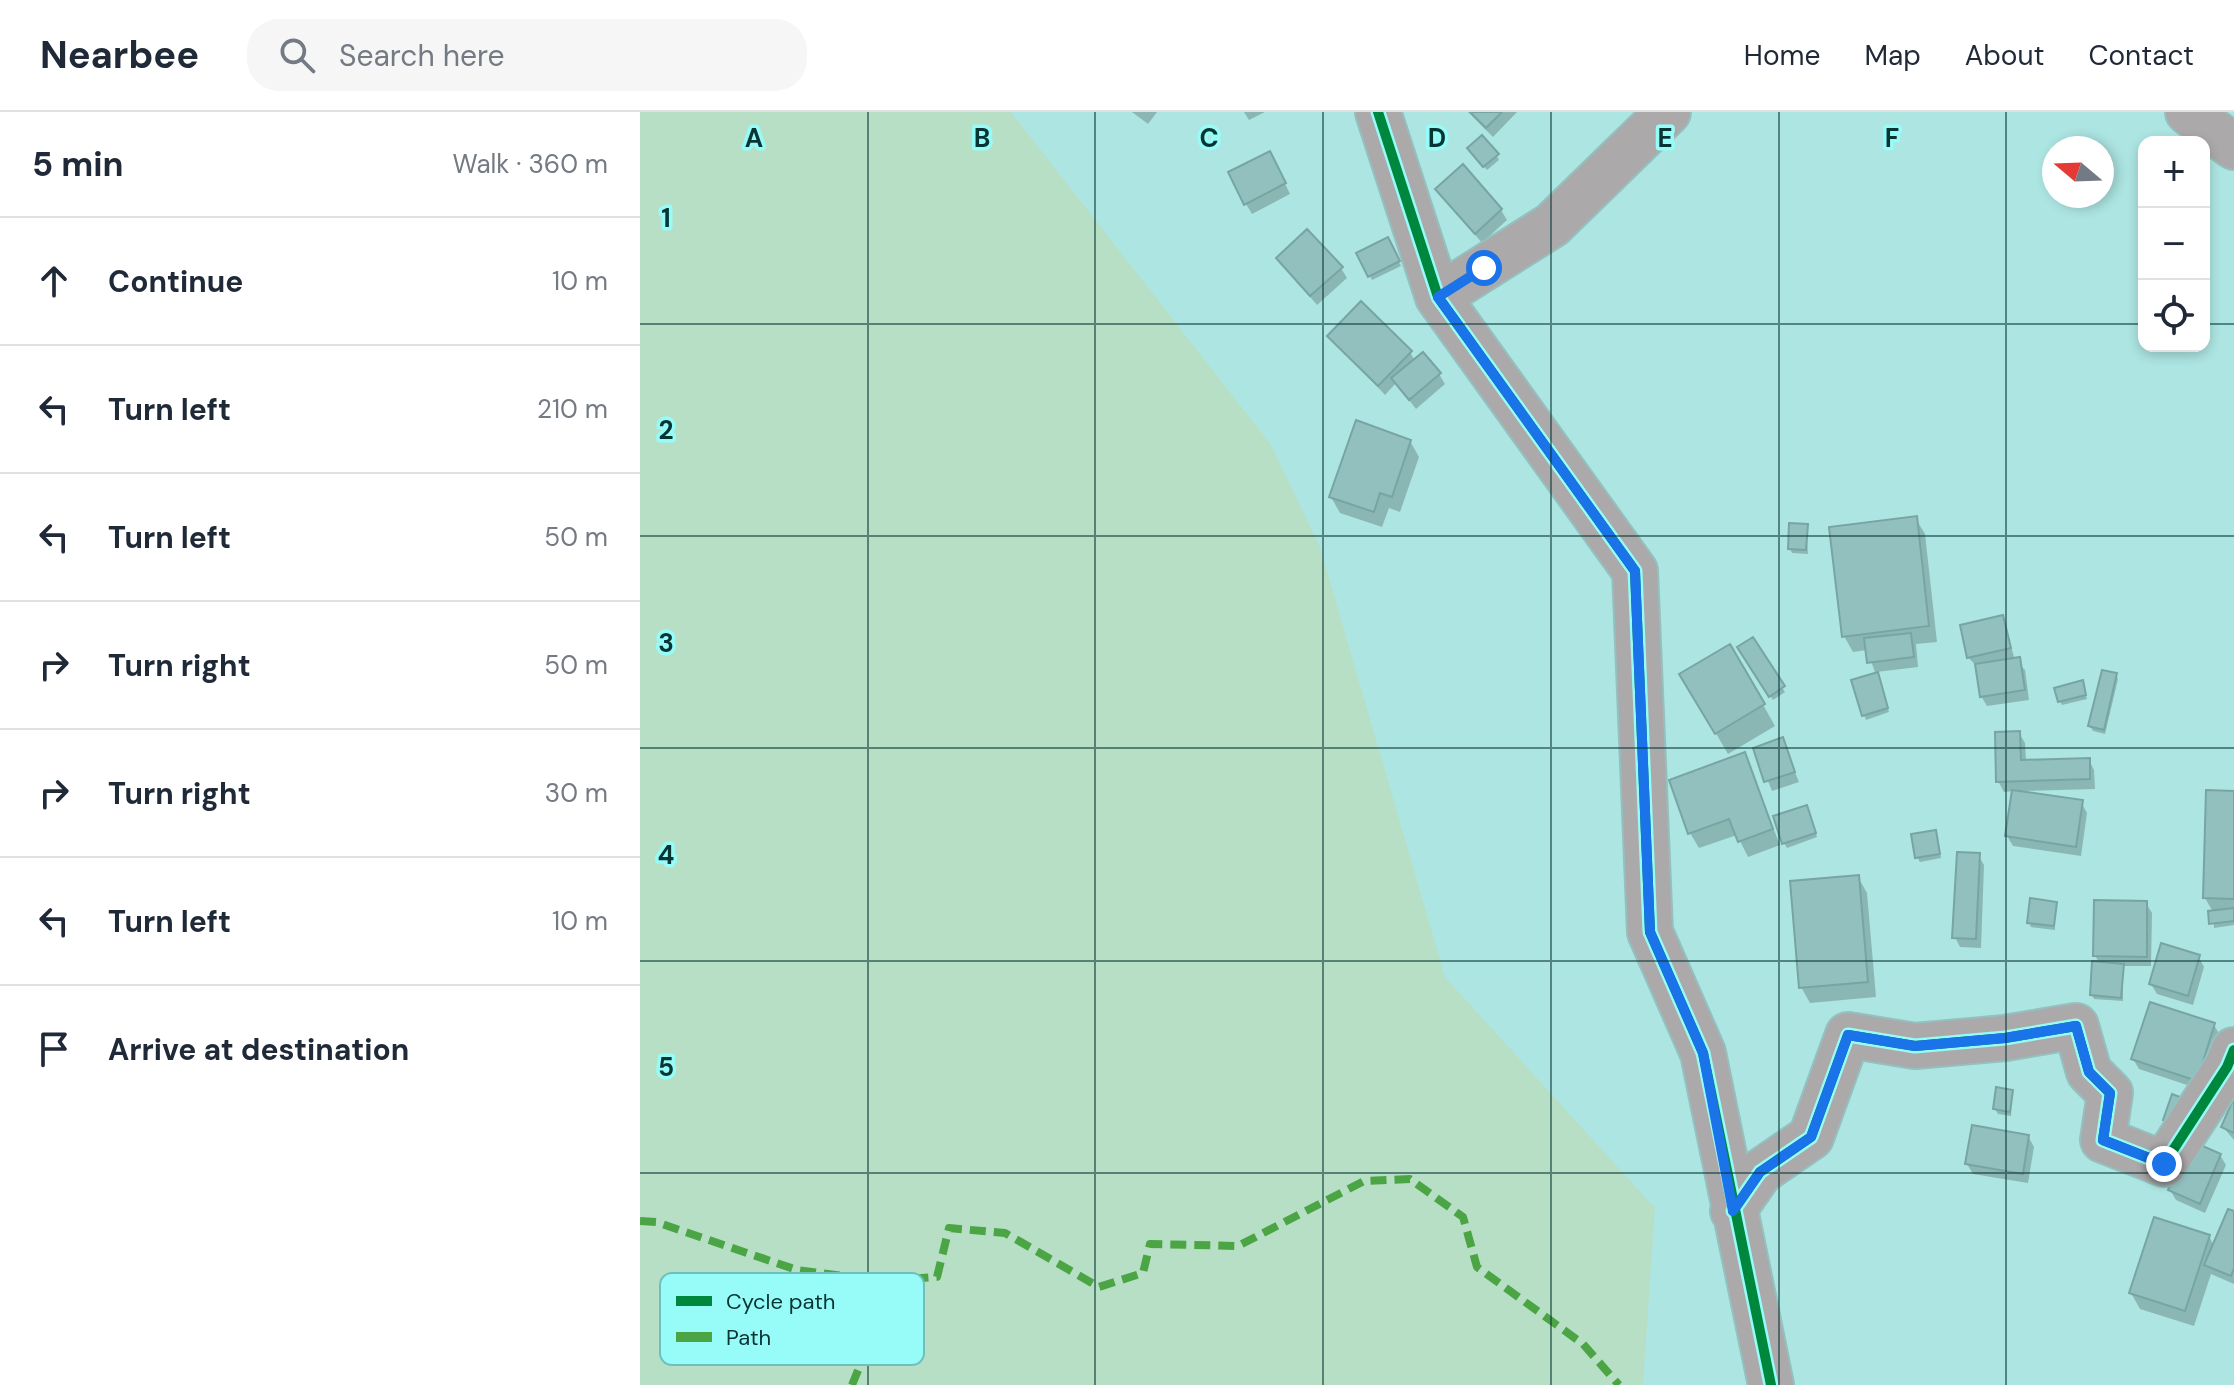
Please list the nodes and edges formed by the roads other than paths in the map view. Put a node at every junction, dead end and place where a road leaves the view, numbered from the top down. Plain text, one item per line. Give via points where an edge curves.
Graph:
1 (1378, 112) edge
2 (1668, 112) edge
3 (2188, 112) edge
4 (2234, 147) edge
5 (1438, 297) junction
6 (2234, 1050) edge
7 (1733, 1211) junction
8 (1771, 1385) edge

1 - 5 street
2 - 5 street via 1552,225
3 - 4 street
5 - 7 street via 1635,571 1650,932 1703,1053
6 - 7 street via 2164,1164 2103,1140 2110,1093 2089,1072 2076,1026 1915,1046 1848,1035 1811,1137 1760,1172
7 - 8 street

